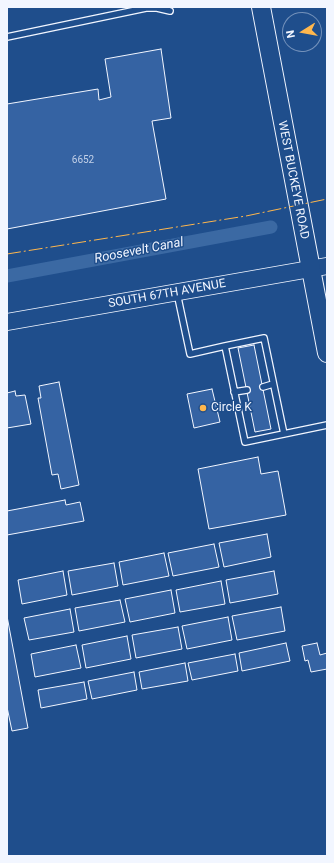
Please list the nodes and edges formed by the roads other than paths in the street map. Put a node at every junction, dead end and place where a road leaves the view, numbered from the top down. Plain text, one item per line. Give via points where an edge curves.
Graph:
1 (261, 7) edge
2 (170, 11) dead end
3 (7, 37) edge
4 (318, 267) edge
5 (176, 292) junction
6 (7, 322) edge
7 (225, 346) junction
8 (327, 353) edge
9 (273, 384) junction
10 (263, 387) dead end
11 (247, 390) dead end
12 (234, 392) junction
13 (327, 425) edge
14 (284, 434) junction

1 - 4 main road, WEST BUCKEYE ROAD
2 - 3 lane via 146,8
4 - 5 main road, SOUTH 67TH AVENUE
4 - 8 main road, WEST BUCKEYE ROAD
5 - 6 main road, SOUTH 67TH AVENUE
5 - 7 lane via 190,354
7 - 9 lane via 264,338
7 - 12 lane
9 - 10 lane
9 - 14 lane
11 - 12 lane
12 - 14 lane via 245,442
13 - 14 lane

